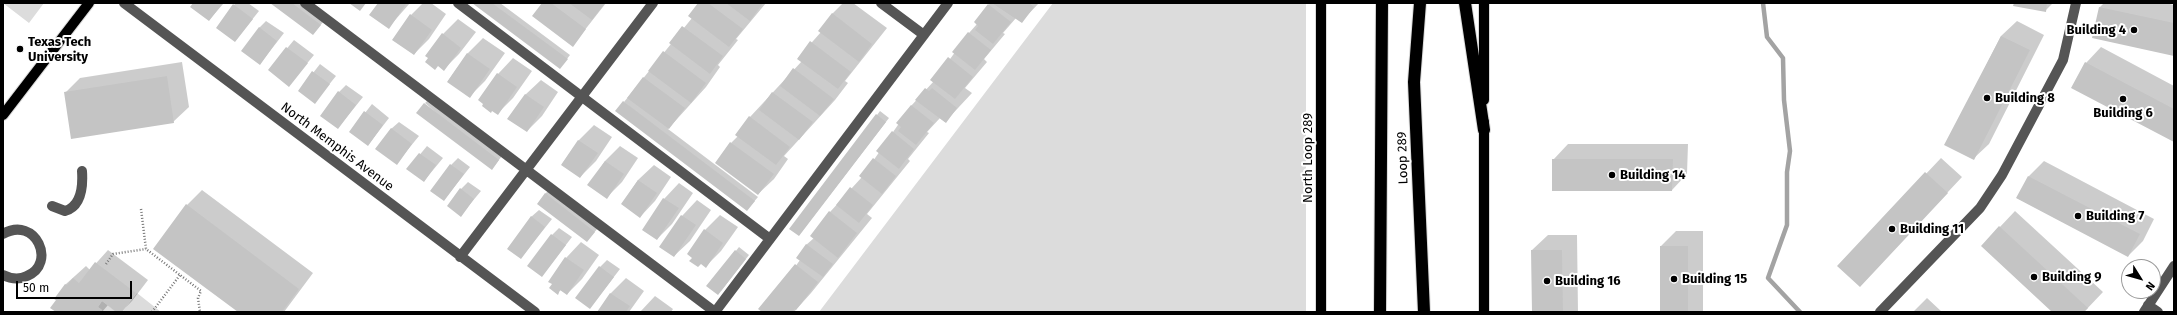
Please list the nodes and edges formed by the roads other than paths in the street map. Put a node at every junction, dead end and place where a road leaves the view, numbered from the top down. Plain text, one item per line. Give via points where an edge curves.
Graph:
1 (89, 3) edge
2 (124, 3) edge
3 (305, 3) edge
4 (458, 3) edge
5 (653, 3) edge
6 (881, 3) edge
7 (948, 3) edge
8 (1321, 3) edge
9 (1382, 3) edge
10 (1420, 3) edge
11 (1465, 3) edge
12 (1484, 3) edge
13 (2076, 3) edge
14 (924, 35) junction
15 (582, 97) junction
16 (3, 115) edge
17 (1484, 130) junction
18 (527, 170) junction
19 (82, 171) dead end
20 (52, 206) dead end
21 (3, 233) edge
22 (770, 239) junction
23 (460, 257) junction
24 (2174, 266) edge
25 (3, 275) edge
26 (2146, 308) edge
27 (535, 312) edge
28 (715, 312) edge
29 (1321, 312) edge
30 (1380, 312) edge
31 (1424, 312) edge
32 (1484, 312) edge
33 (1880, 312) edge
34 (2158, 312) edge

1 - 16 main road
2 - 23 street, North Memphis Avenue
3 - 18 street
4 - 15 street
5 - 15 street
6 - 14 street
7 - 14 street
8 - 29 main road, North Loop 289
9 - 30 highway, Loop 289
10 - 31 highway, Loop 289 via 1414,82
11 - 17 highway
12 - 17 main road
13 - 33 street via 2063,60 2002,175 1980,208
14 - 22 street
15 - 18 street
15 - 22 street
17 - 32 main road
18 - 23 street
18 - 28 street
19 - 20 street via 83,190 70,209 65,211
21 - 25 street via 17,229 31,234 37,240 42,255 36,270 30,275 14,279
22 - 28 street
23 - 27 street, North Memphis Avenue
24 - 26 street
26 - 34 street

